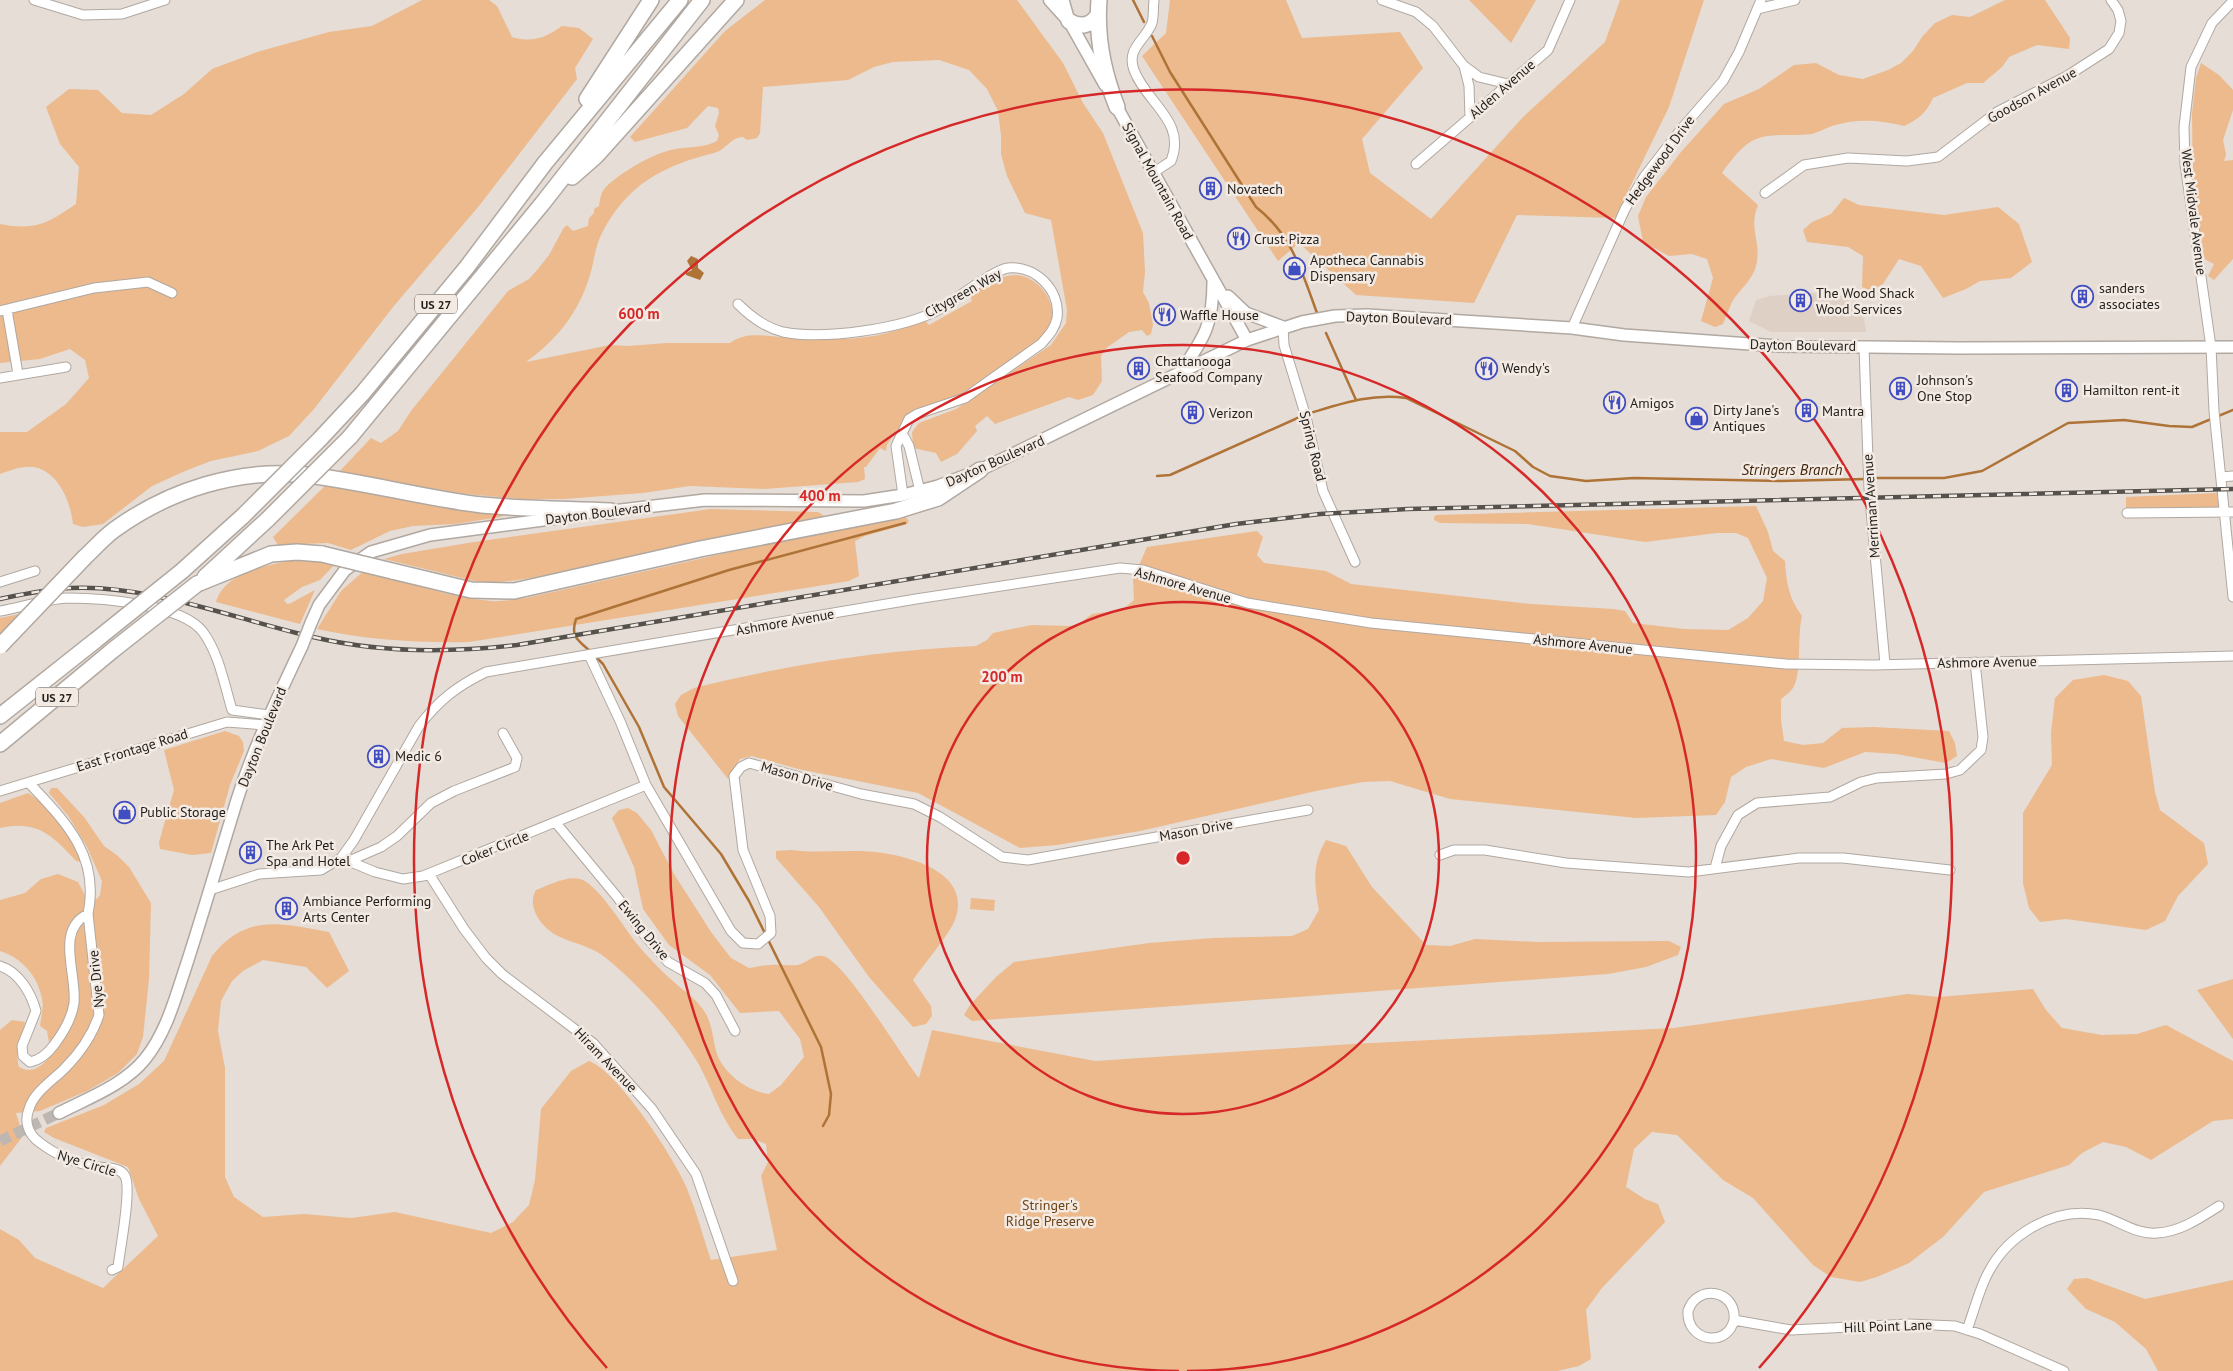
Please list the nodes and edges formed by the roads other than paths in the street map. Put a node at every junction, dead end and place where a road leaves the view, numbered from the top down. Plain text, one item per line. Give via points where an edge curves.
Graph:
1 (34, 0) edge
2 (165, 0) edge
3 (651, 0) edge
4 (680, 0) edge
5 (702, 0) edge
6 (736, 0) edge
7 (1050, 0) edge
8 (1063, 0) edge
9 (1154, 0) edge
10 (1382, 0) edge
11 (1570, 0) edge
12 (1761, 0) edge
13 (1794, 0) edge
14 (2111, 0) edge
15 (2233, 1) edge
16 (1099, 8) edge
17 (1757, 9) junction
18 (1069, 21) junction
19 (1464, 66) junction
20 (1508, 84) junction
21 (1117, 107) junction
22 (1470, 117) junction
23 (545, 163) junction
24 (1416, 164) dead end
25 (1153, 173) junction
26 (1766, 193) dead end
27 (542, 204) junction
28 (1213, 280) junction
29 (172, 293) dead end
30 (738, 304) dead end
31 (4, 310) edge
32 (1284, 327) junction
33 (1572, 328) junction
34 (1247, 340) junction
35 (1864, 347) junction
36 (2210, 347) junction
37 (2233, 347) edge
38 (66, 367) dead end
39 (1182, 371) junction
40 (18, 374) junction
41 (0, 378) edge
42 (902, 433) junction
43 (980, 470) junction
44 (2233, 476) edge
45 (2220, 477) junction
46 (920, 491) junction
47 (904, 495) junction
48 (611, 511) junction
49 (2229, 512) edge
50 (2127, 513) dead end
51 (1355, 562) dead end
52 (34, 572) dead end
53 (0, 582) edge
54 (197, 584) junction
55 (2233, 597) edge
56 (0, 611) edge
57 (0, 646) edge
58 (589, 655) junction
59 (2233, 656) edge
60 (1975, 662) junction
61 (1885, 664) junction
62 (0, 716) edge
63 (267, 720) junction
64 (503, 733) dead end
65 (0, 744) edge
66 (29, 782) junction
67 (646, 785) junction
68 (0, 791) edge
69 (1308, 810) dead end
70 (556, 823) junction
71 (1440, 855) dead end
72 (345, 859) junction
73 (1715, 868) junction
74 (1950, 870) dead end
75 (429, 874) junction
76 (210, 890) junction
77 (88, 914) junction
78 (0, 966) edge
79 (735, 1031) dead end
80 (59, 1113) tunnel mouth
81 (26, 1121) joint
82 (2218, 1206) dead end
83 (112, 1270) dead end
84 (733, 1281) dead end
85 (1734, 1320) junction
86 (1967, 1330) junction
87 (2064, 1371) edge

1 - 2 street via 83,15 122,14
3 - 23 highway
4 - 23 highway, US 27
5 - 27 highway, US 27
6 - 27 highway via 596,156
7 - 18 main road, Signal Mountain Road
8 - 18 main road, Signal Mountain Road
9 - 25 street via 1152,22 1134,48 1134,71 1173,130 1176,143 1170,161
10 - 19 street via 1416,12 1433,26
11 - 20 street, Alden Avenue via 1548,50
12 - 17 street, Hedgewood Drive
13 - 17 street
14 - 26 street, Goodson Avenue via 2121,21 2119,33 2109,49 2067,76 1997,112 1938,157 1907,161 1848,158 1804,165
15 - 36 street, West Midvale Avenue via 2212,23 2191,68 2184,127
16 - 18 highway via 1092,22 1084,25
16 - 21 highway via 1104,68
17 - 33 street, Hedgewood Drive via 1723,81 1644,177 1625,209
18 - 21 main road, Signal Mountain Road
19 - 20 street via 1479,77
19 - 22 street via 1469,86
20 - 22 street, Alden Avenue
21 - 25 main road, Signal Mountain Road
22 - 24 street, Alden Avenue
23 - 62 highway, US 27, bridge via 466,267 362,394 320,438 182,572
25 - 28 main road, Signal Mountain Road
27 - 54 highway, US 27, bridge via 350,437 268,520
28 - 32 main road via 1246,313
28 - 34 main road, Signal Mountain Road
28 - 39 main road via 1212,316 1207,331
29 - 31 street via 148,282 94,288
30 - 42 street, Citygreen Way via 759,321 782,332 859,331 893,327 938,310 1007,268 1026,270 1040,277 1056,301 1057,318 1042,344 965,398 911,417
31 - 40 street
32 - 33 main road, Dayton Boulevard via 1335,316 1367,315
32 - 34 main road, Dayton Boulevard
32 - 51 street, Spring Road via 1284,345 1306,417 1323,491
33 - 35 main road, Dayton Boulevard via 1738,344
34 - 39 main road, Dayton Boulevard
35 - 36 main road, Dayton Boulevard
35 - 61 street, Merriman Avenue via 1868,474
36 - 37 main road, Dayton Boulevard
36 - 45 street, West Midvale Avenue
38 - 40 street
39 - 43 main road, Dayton Boulevard
40 - 41 street
42 - 46 street via 909,446
42 - 47 street, Citygreen Way via 896,446
43 - 46 main road, Dayton Boulevard
43 - 54 highway, bridge via 938,498 896,511 700,549 514,591 472,590 322,554 297,552 270,554
44 - 45 street
45 - 49 street, West Midvale Avenue
46 - 47 main road, Dayton Boulevard
47 - 48 main road, Dayton Boulevard via 864,501 705,500
48 - 57 highway, bridge via 482,504 305,475 237,477 161,501 112,531
48 - 63 main road, Dayton Boulevard, bridge via 430,535 371,552 345,570 324,599
49 - 50 street
49 - 55 street, West Midvale Avenue
52 - 53 street
54 - 65 highway, US 27, bridge
56 - 63 street via 66,598 103,600 174,612 188,618 202,630 215,652 232,710
58 - 61 street, Ashmore Avenue via 1120,568 1143,570 1247,604 1371,623 1786,664
58 - 67 street, Mason Drive
58 - 72 street, Ashmore Avenue via 486,672 458,686 432,709 419,726
59 - 60 street, Ashmore Avenue
60 - 61 street, Ashmore Avenue
60 - 73 street via 1983,737 1981,750 1960,770 1946,774 1878,778 1861,782 1830,797 1757,803 1738,815 1721,846
63 - 66 street, East Frontage Road via 227,722
63 - 76 main road, Dayton Boulevard via 251,757
64 - 72 street via 517,758 515,767 430,803 382,847
66 - 68 street, East Frontage Road
66 - 77 street, Nye Drive via 63,819 79,845 90,872
67 - 69 street, Mason Drive via 731,931 743,943 758,944 771,933 770,916 743,850 734,776 749,763 861,794 914,804 1002,857 1028,860
67 - 70 street, Coker Circle
70 - 75 street, Coker Circle
70 - 79 street, Ewing Drive via 668,962 705,983 716,995
71 - 73 street via 1454,850 1485,850 1566,863 1689,872
72 - 75 street, Coker Circle via 375,872 403,879
72 - 76 street, Ashmore Avenue via 321,870 259,874
73 - 74 street via 1799,858 1843,858
75 - 84 street, Hiram Avenue via 486,958 502,974 594,1043 652,1109 696,1174
76 - 80 main road, Dayton Boulevard via 173,1006 160,1036 145,1059 103,1091
77 - 78 street via 71,927 69,944 74,1004 68,1023 48,1053 36,1061 30,1062 23,1056 22,1046 36,1011 31,995 19,979
77 - 81 street, Nye Drive via 99,1016 85,1044 37,1095 29,1107
81 - 83 street, Nye Circle via 32,1137 51,1151 70,1160 114,1168 124,1174 128,1185 121,1243 118,1266
82 - 86 street via 2183,1227 2157,1233 2144,1232 2093,1215 2066,1215 2040,1223 2019,1236 1998,1256 1987,1274
85 - 85 street via 1725,1334 1705,1338 1692,1328 1688,1311 1698,1296 1707,1292 1717,1293 1731,1304
85 - 86 street, Hill Point Lane via 1791,1330 1923,1324
86 - 87 street, Hill Point Lane

